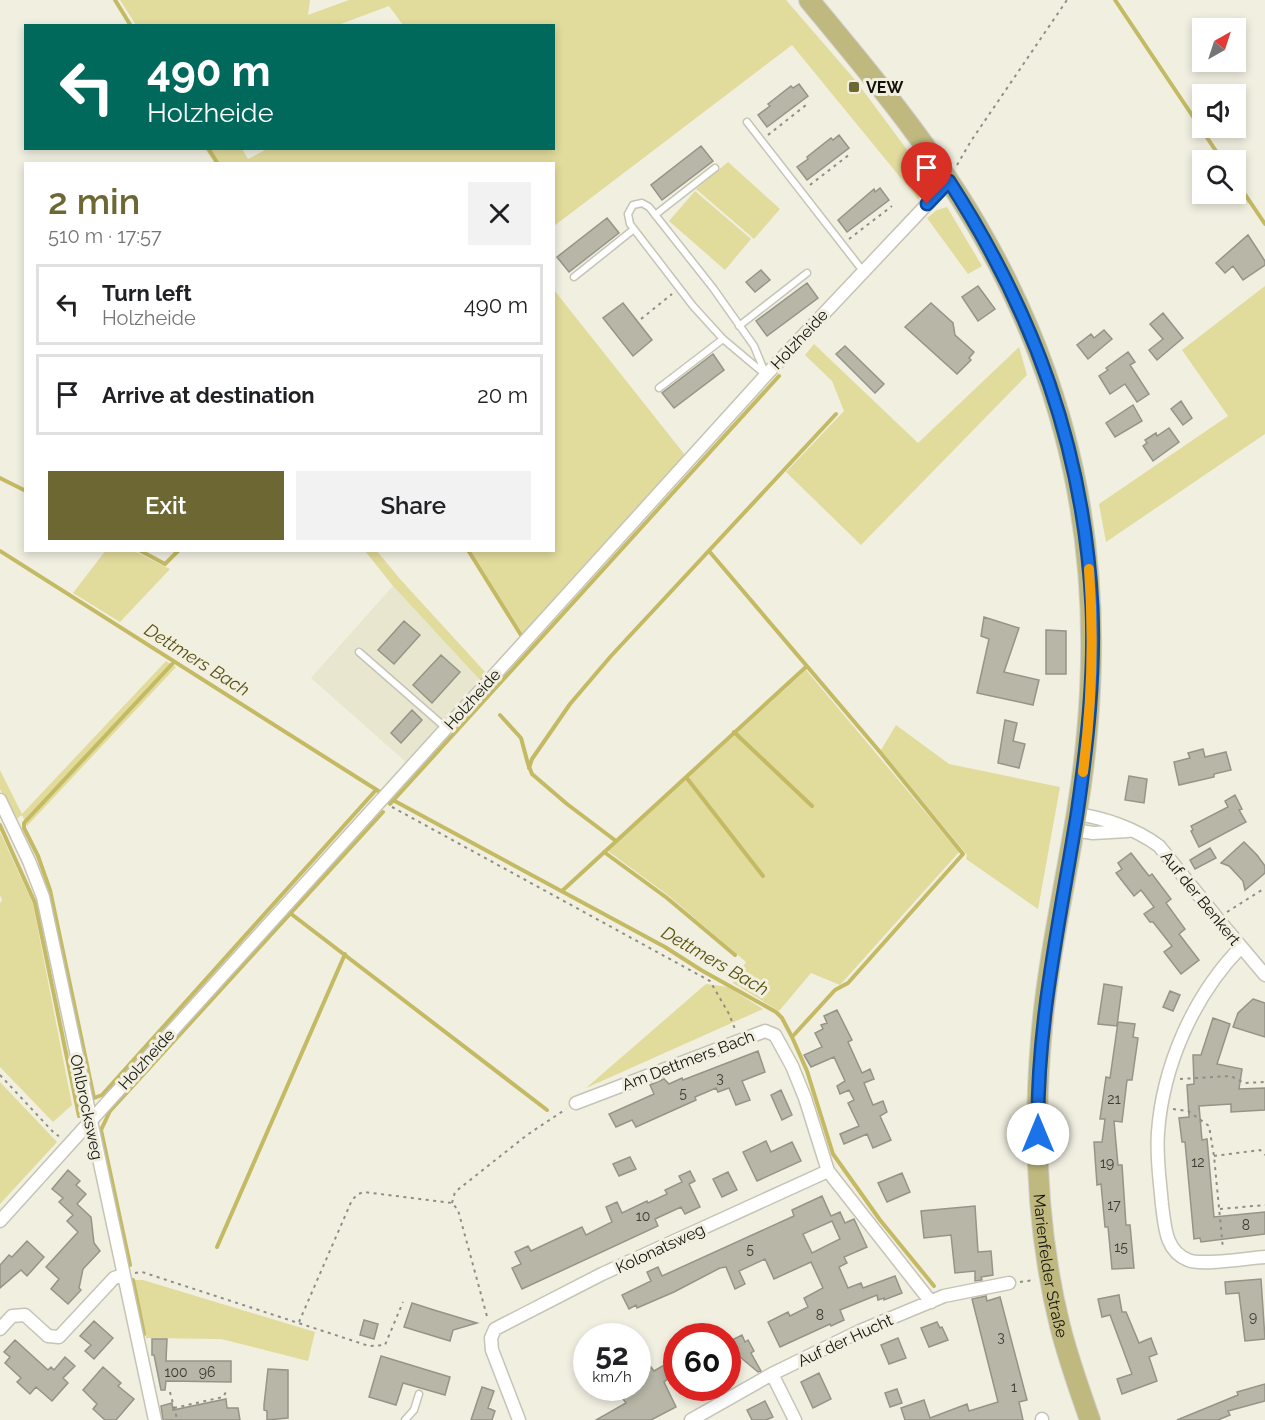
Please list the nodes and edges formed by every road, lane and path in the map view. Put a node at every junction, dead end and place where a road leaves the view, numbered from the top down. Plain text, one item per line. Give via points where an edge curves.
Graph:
1 (809, 0) edge
2 (1067, 0) edge
3 (806, 105) dead end
4 (747, 122) dead end
5 (761, 140) junction
6 (850, 154) dead end
7 (715, 168) dead end
8 (949, 181) junction
9 (801, 192) junction
10 (892, 206) dead end
11 (655, 214) junction
12 (634, 229) junction
13 (842, 244) junction
14 (863, 271) junction
15 (807, 273) dead end
16 (574, 277) dead end
17 (679, 288) junction
18 (641, 319) dead end
19 (739, 326) junction
20 (723, 339) junction
21 (766, 375) junction
22 (659, 388) dead end
23 (359, 652) dead end
24 (446, 728) junction
25 (0, 800) edge
26 (381, 801) junction
27 (1076, 822) junction
28 (1265, 888) edge
29 (1228, 911) dead end
30 (1241, 947) junction
31 (1265, 975) edge
32 (740, 1040) junction
33 (1168, 1075) junction
34 (0, 1076) edge
35 (1265, 1082) edge
36 (576, 1102) joint
37 (1161, 1107) junction
38 (90, 1121) junction
39 (73, 1141) junction
40 (1265, 1155) edge
41 (1214, 1156) junction
42 (828, 1171) junction
43 (452, 1203) junction
44 (1265, 1205) edge
45 (1220, 1209) junction
46 (0, 1221) edge
47 (1265, 1257) edge
48 (1224, 1260) junction
49 (123, 1275) junction
50 (1049, 1277) junction
51 (1009, 1283) joint
52 (403, 1302) dead end
53 (931, 1302) junction
54 (299, 1322) junction
55 (0, 1329) edge
56 (495, 1329) junction
57 (772, 1374) junction
58 (170, 1392) dead end
59 (226, 1392) dead end
60 (419, 1394) dead end
61 (174, 1408) junction
62 (177, 1419) edge
63 (155, 1420) edge
64 (405, 1420) edge
65 (519, 1420) edge
66 (691, 1420) edge
67 (795, 1420) edge
68 (1090, 1420) edge

1 - 8 main road, Marienfelder Straße via 894,104
2 - 8 path via 971,141
3 - 5 path
4 - 5 lane
5 - 9 lane
6 - 9 path
7 - 11 lane
8 - 14 street, Holzheide
8 - 27 main road, Marienfelder Straße via 997,262 1025,320 1050,386 1077,483 1092,609 1092,675
9 - 13 lane
10 - 13 path
11 - 12 lane via 642,203 633,205 628,214
11 - 19 lane
12 - 16 lane
12 - 17 lane
13 - 14 lane
14 - 21 street, Holzheide
15 - 19 lane
17 - 18 path
17 - 20 lane
19 - 21 lane via 754,346
20 - 21 lane
20 - 22 lane
21 - 24 street, Holzheide
23 - 24 lane
24 - 26 street, Holzheide
25 - 38 street, Ohlbrocksweg via 43,897
26 - 32 path via 710,981
26 - 38 street, Holzheide
27 - 30 street, Auf der Benkert via 1109,833 1130,831 1150,839 1167,854
27 - 50 main road, Marienfelder Straße via 1041,1049 1040,1199
28 - 29 path
30 - 31 street, Auf der Benkert
30 - 33 street via 1196,1009
32 - 36 street, Am Dettmers Bach
32 - 42 street, Am Dettmers Bach via 765,1031 775,1035 805,1098
33 - 35 path via 1176,1079 1231,1076 1244,1083
33 - 37 street
34 - 39 path via 55,1134
36 - 43 path via 455,1192
37 - 41 path via 1188,1111 1209,1126
37 - 48 street via 1158,1171 1165,1234 1173,1249 1186,1260
38 - 39 street, Holzheide
38 - 49 street, Ohlbrocksweg
39 - 46 street, Holzheide
40 - 41 path via 1260,1150
41 - 45 path
42 - 53 street, Am Dettmers Bach
42 - 56 street, Kolonatsweg via 602,1274
43 - 54 path via 358,1194
43 - 56 path via 458,1210 490,1325
44 - 45 path
45 - 48 path
47 - 48 street
49 - 54 path via 142,1272
49 - 55 street via 114,1278 59,1336 48,1336 25,1316 12,1316
49 - 63 street, Ohlbrocksweg
50 - 51 path
50 - 68 main road, Marienfelder Straße
51 - 53 street, Auf der Hucht
52 - 54 path via 385,1345 369,1346
53 - 57 street, Auf der Hucht
56 - 65 street via 492,1350
57 - 66 street, Auf der Hucht
57 - 67 street
58 - 61 path
59 - 61 path via 224,1397
60 - 64 lane via 414,1410
61 - 62 path

